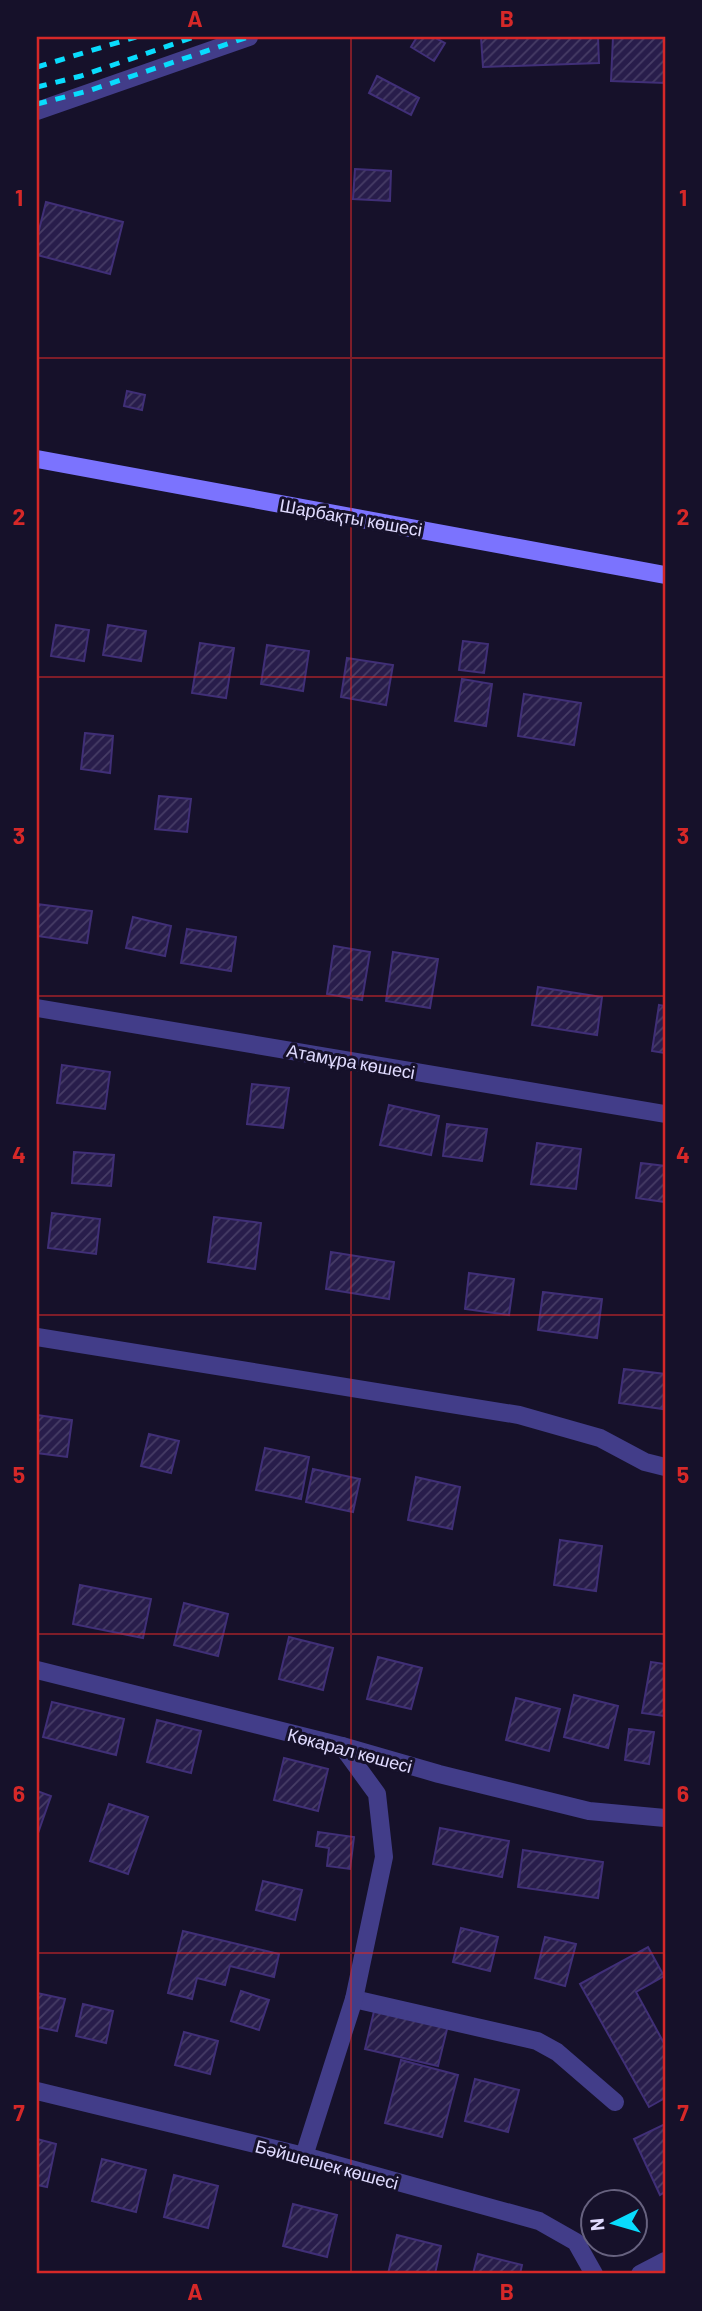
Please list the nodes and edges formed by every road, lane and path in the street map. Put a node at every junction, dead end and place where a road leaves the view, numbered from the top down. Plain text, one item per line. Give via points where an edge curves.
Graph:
1 (249, 37) edge
2 (37, 111) edge
3 (37, 459) edge
4 (665, 575) edge
5 (37, 1008) edge
6 (665, 1114) edge
7 (37, 1337) edge
8 (665, 1467) edge
9 (37, 1670) edge
10 (342, 1746) junction
11 (665, 1818) edge
12 (354, 1999) junction
13 (37, 2091) edge
14 (615, 2102) dead end
15 (303, 2156) junction
16 (665, 2261) edge
17 (594, 2274) edge
18 (640, 2274) edge

1 - 2 street
3 - 4 street, Шарбақты көшесі
5 - 6 street, Атамұра көшесі
7 - 8 street via 519,1415 600,1438 645,1462
9 - 10 street, Көкарал көшесі
10 - 11 street, Көкарал көшесі via 589,1811
10 - 12 street via 377,1794 384,1857
12 - 14 street via 537,2041 557,2052
12 - 15 street
13 - 15 street, Бәйшешек көшесі
15 - 17 street, Бәйшешек көшесі via 539,2221 576,2242
16 - 18 street

